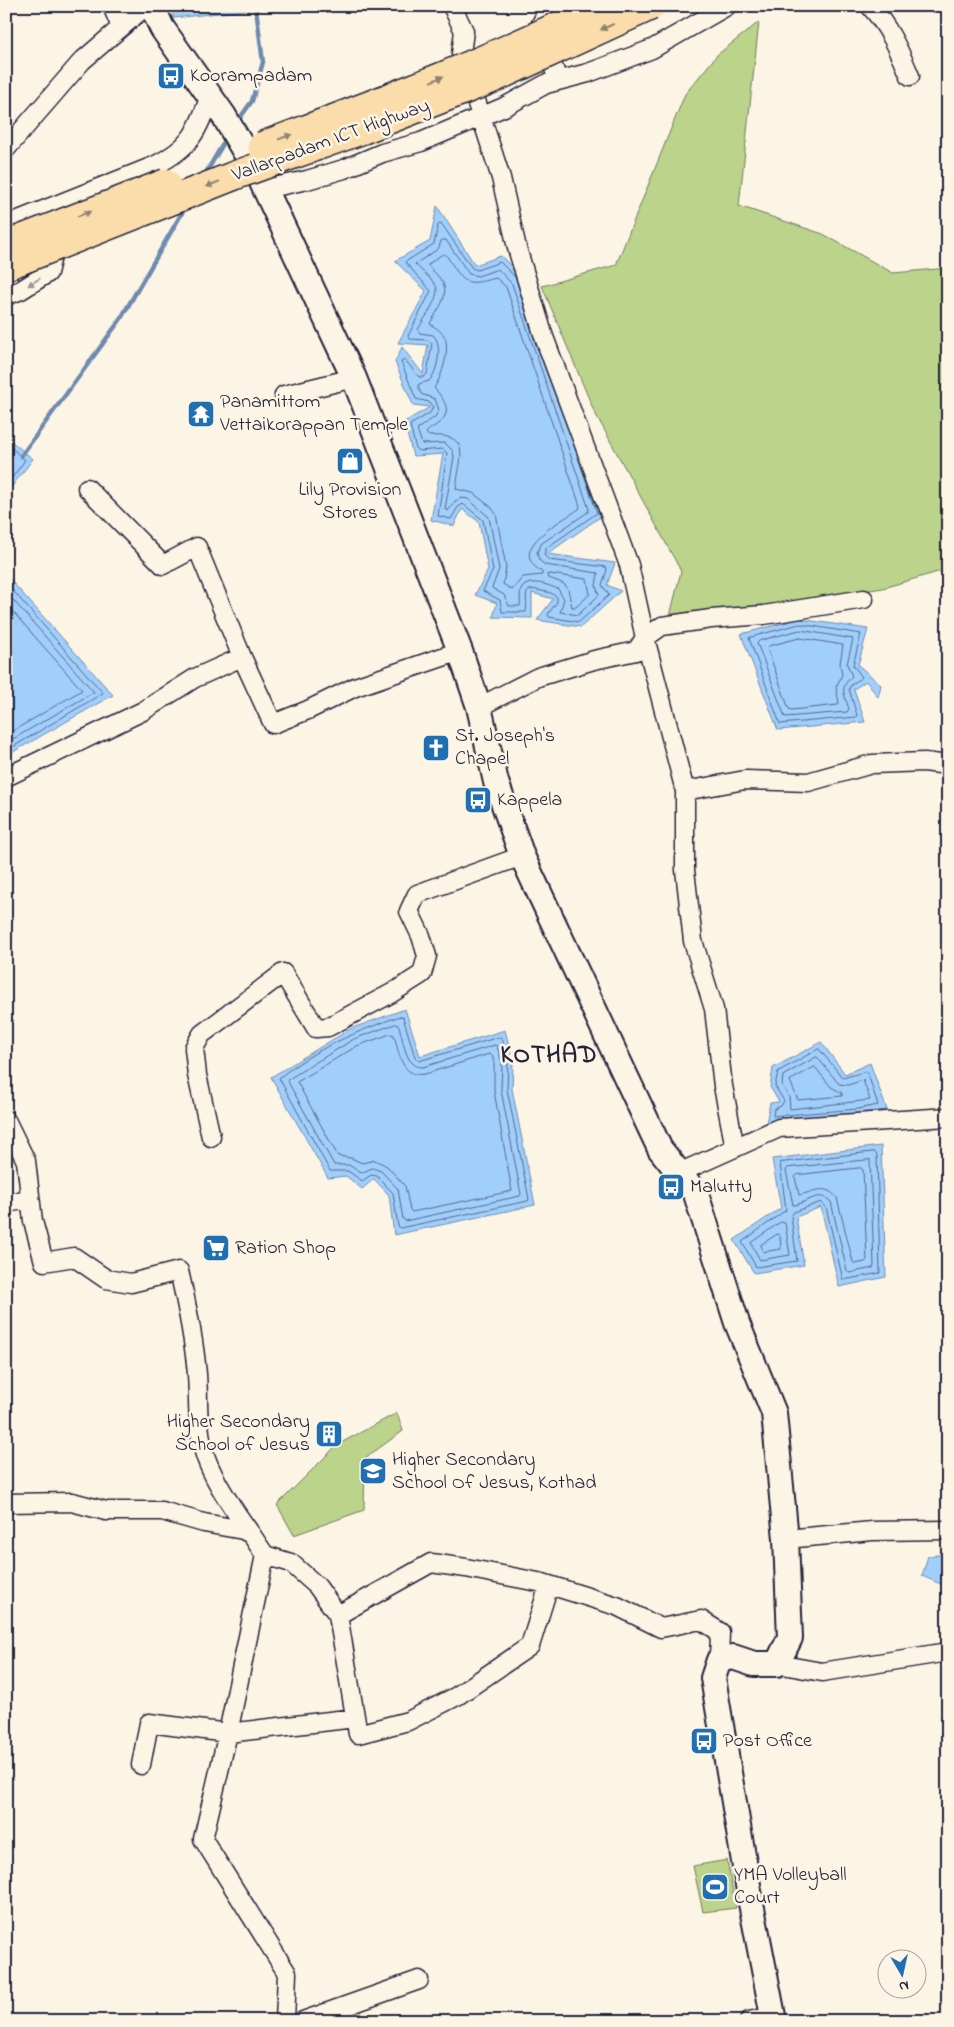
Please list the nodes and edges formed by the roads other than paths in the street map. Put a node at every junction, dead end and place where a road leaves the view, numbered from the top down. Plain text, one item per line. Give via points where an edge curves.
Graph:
1 (112, 6) edge
2 (146, 6) edge
3 (152, 6) edge
4 (452, 6) edge
5 (550, 6) edge
6 (599, 6) edge
7 (651, 6) edge
8 (727, 6) edge
9 (870, 6) edge
10 (122, 27) junction
11 (910, 76) dead end
12 (558, 81) junction
13 (210, 96) junction
14 (482, 117) junction
15 (6, 149) edge
16 (262, 182) junction
17 (50, 207) junction
18 (6, 225) edge
19 (6, 245) edge
20 (6, 266) edge
21 (6, 296) edge
22 (354, 378) junction
23 (284, 396) dead end
24 (86, 488) dead end
25 (864, 599) dead end
26 (645, 638) junction
27 (460, 651) junction
28 (242, 657) junction
29 (479, 707) junction
30 (948, 765) edge
31 (6, 776) edge
32 (685, 791) junction
33 (522, 856) junction
34 (948, 1117) edge
35 (6, 1120) edge
36 (210, 1137) dead end
37 (735, 1148) junction
38 (681, 1172) junction
39 (30, 1199) junction
40 (6, 1203) edge
41 (6, 1503) edge
42 (948, 1530) edge
43 (251, 1534) junction
44 (786, 1539) junction
45 (265, 1555) junction
46 (549, 1585) junction
47 (338, 1616) junction
48 (948, 1652) edge
49 (719, 1660) junction
50 (777, 1664) junction
51 (355, 1718) junction
52 (228, 1733) junction
53 (141, 1765) dead end
54 (419, 1980) dead end
55 (773, 2018) edge
56 (285, 2021) edge
57 (303, 2021) edge
58 (749, 2021) edge

1 - 10 street
2 - 10 street
3 - 13 main road via 162,28
4 - 14 street via 464,31 461,54
5 - 12 street via 540,26
19 -> 6 highway, Vallarpadam ICT Highway, bridge via 426,84
7 -> 20 highway, Vallarpadam ICT Highway, bridge via 492,79
8 - 12 street via 652,48
9 - 11 street via 895,40
10 - 15 street via 82,61
12 - 14 street
13 - 16 main road
13 - 17 street via 199,128 176,155
14 - 16 street via 421,142 307,180
14 - 26 street via 502,178 517,248 544,337 629,565
16 - 22 main road
17 - 18 street
17 -> 21 street via 56,240 48,273
22 - 23 street
22 - 27 main road
24 - 28 street via 163,565 197,547
25 - 26 street via 764,615 662,626
26 - 29 street via 636,651 538,677
26 - 32 street
27 - 28 street via 354,687 273,724
27 - 29 main road
28 - 31 street via 195,678 143,711
29 - 33 main road via 496,782
30 - 32 street via 924,762 872,764 808,782 744,780
32 - 37 street via 685,870 693,941 714,1009
33 - 36 street via 417,894 410,911 427,956 422,974 392,993 328,1027 316,1028 283,973 202,1034 194,1048
33 - 38 main road via 660,1149
34 - 37 street via 779,1128
35 - 39 street via 26,1161
37 - 38 street
38 - 44 main road via 696,1194 737,1323 774,1413
39 - 40 street
39 - 43 street via 44,1262 74,1257 106,1279 131,1283 179,1271 190,1322 197,1374 199,1432 206,1458 233,1510
41 - 43 street via 72,1502 106,1511 162,1511
42 - 44 street via 872,1531
43 - 45 street
44 - 50 main road via 790,1638
45 - 47 street via 291,1563 317,1586
45 - 52 street
46 - 47 street via 431,1563
46 - 49 street via 617,1606 661,1628 700,1620 720,1632
46 - 51 street via 530,1646 457,1696 408,1721 358,1734
47 - 51 street
48 - 50 street via 822,1672
49 - 50 main road via 733,1657 754,1664
49 - 55 main road via 713,1678
51 - 52 street
52 - 53 street via 149,1723
52 - 56 street via 203,1839 287,1973
54 - 57 street
55 - 58 street

